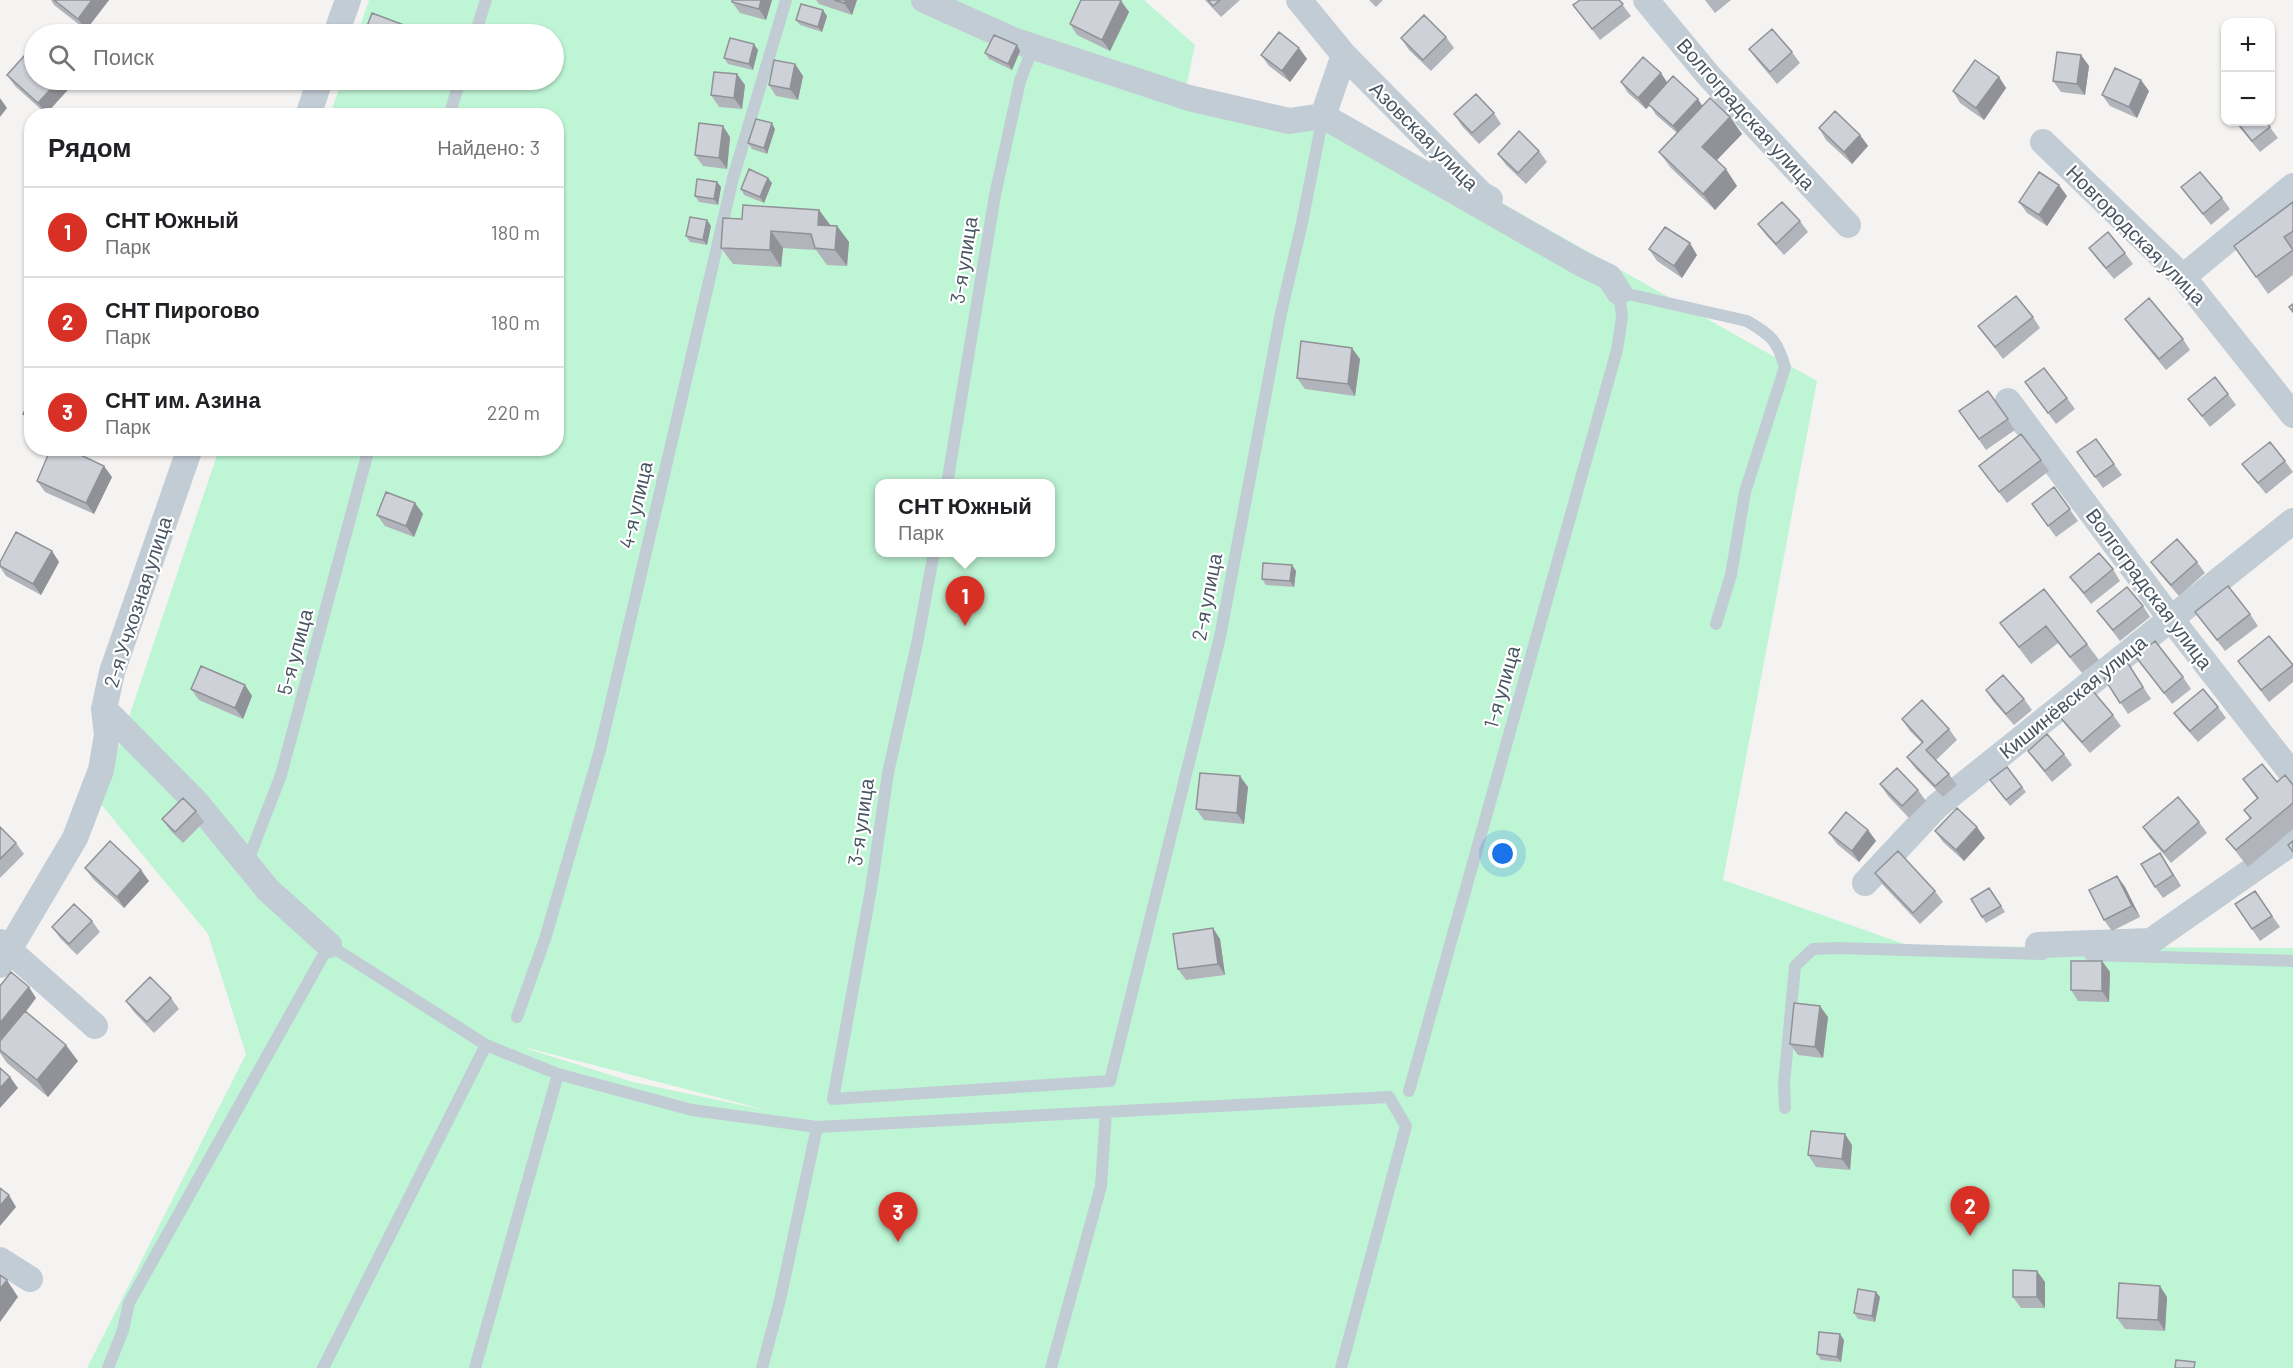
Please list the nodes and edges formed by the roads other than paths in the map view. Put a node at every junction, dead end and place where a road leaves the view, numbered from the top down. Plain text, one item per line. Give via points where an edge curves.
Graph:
1 (348, 0) edge
2 (486, 0) edge
3 (786, 0) edge
4 (924, 0) edge
5 (1299, 0) edge
6 (1646, 0) edge
7 (340, 24) edge
8 (478, 24) edge
9 (1034, 47) junction
10 (1344, 55) junction
11 (317, 90) edge
12 (457, 90) edge
13 (311, 108) edge
14 (451, 108) edge
15 (1323, 116) junction
16 (2043, 142) dead end
17 (2293, 186) edge
18 (1848, 225) dead end
19 (1602, 262) dead end
20 (2182, 277) junction
21 (1619, 292) junction
22 (2008, 401) dead end
23 (2293, 415) edge
24 (187, 456) edge
25 (367, 456) edge
26 (947, 479) edge
27 (2293, 522) edge
28 (933, 557) edge
29 (2171, 619) junction
30 (1716, 624) dead end
31 (104, 709) junction
32 (2293, 775) edge
33 (2293, 842) edge
34 (247, 863) junction
35 (1865, 884) dead end
36 (329, 945) junction
37 (2037, 945) dead end
38 (3, 953) edge
39 (2293, 961) edge
40 (518, 1017) dead end
41 (95, 1026) dead end
42 (486, 1045) junction
43 (558, 1074) junction
44 (1409, 1091) dead end
45 (833, 1099) joint
46 (1785, 1108) dead end
47 (1107, 1112) junction
48 (817, 1127) junction
49 (0, 1260) edge
50 (30, 1279) dead end
51 (108, 1368) edge
52 (323, 1368) edge
53 (476, 1368) edge
54 (762, 1368) edge
55 (1051, 1368) edge
56 (1341, 1368) edge

1 - 7 street
2 - 8 lane
3 - 40 lane, 4-я улица via 733,178 600,750
4 - 9 street
5 - 10 street, Азовская улица
6 - 18 street, Волгоградская улица via 1709,76
9 - 15 street via 1189,98 1289,121
9 - 26 lane, 3-я улица via 1020,81 995,195
10 - 15 street
10 - 19 street, Азовская улица via 1481,194
11 - 13 street
12 - 14 lane
15 - 21 street via 1610,277
15 - 45 lane, 2-я улица via 1220,637 1110,1081
16 - 20 street, Новгородская улица
17 - 20 street
20 - 23 street, Новгородская улица
21 - 30 lane via 1747,321 1779,346 1785,367 1745,492 1731,575
21 - 44 lane, 1-я улица via 1622,317 1617,350
22 - 29 street, Волгоградская улица
24 - 31 street, 2-я Учхозная улица via 112,672
25 - 34 lane, 5-я улица via 281,776
27 - 29 street, Кишинёвская улица
28 - 45 lane, 3-я улица via 888,773
29 - 32 street, Волгоградская улица
29 - 35 street, Кишинёвская улица via 1937,806
31 - 34 street via 196,802
31 - 38 street, 2-я Учхозная улица via 107,735 101,770 75,838
33 - 37 street via 2151,941
34 - 36 street via 268,890
36 - 42 lane
36 - 51 lane via 129,1303
38 - 41 street, 2-я Учхозная улица
39 - 46 lane via 1813,949 1795,966
42 - 43 lane
42 - 52 lane
43 - 48 lane via 692,1110
43 - 53 lane
47 - 48 lane
47 - 55 lane via 1101,1186
47 - 56 lane via 1389,1097 1406,1126
48 - 54 lane
49 - 50 street

